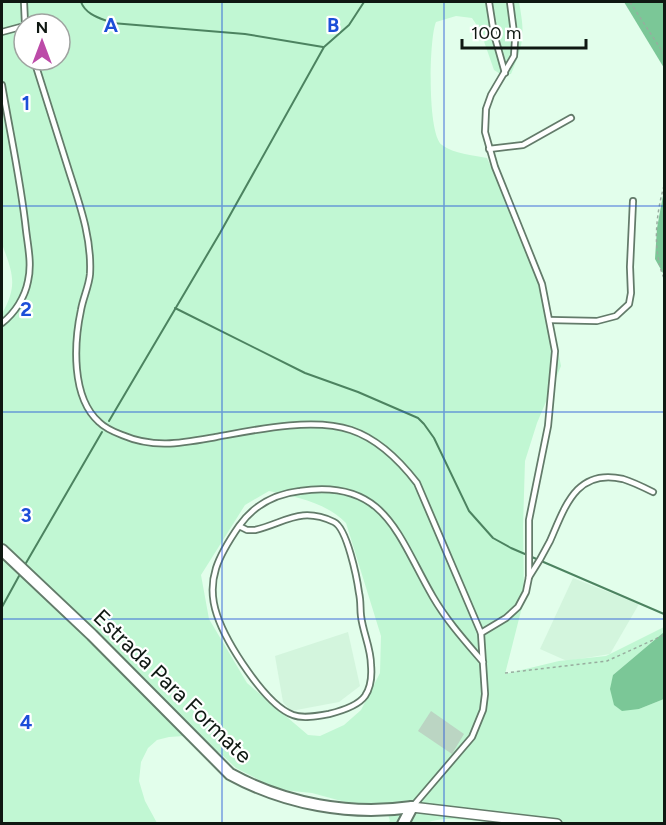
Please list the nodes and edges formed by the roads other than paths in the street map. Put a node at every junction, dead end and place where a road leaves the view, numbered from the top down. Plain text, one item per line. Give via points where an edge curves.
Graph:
1 (489, 2) edge
2 (510, 2) edge
3 (38, 72) edge
4 (505, 73) junction
5 (2, 85) edge
6 (571, 118) dead end
7 (489, 149) junction
8 (633, 201) dead end
9 (550, 320) junction
10 (2, 322) edge
11 (653, 492) dead end
12 (239, 526) junction
13 (2, 550) edge
14 (530, 578) junction
15 (481, 633) junction
16 (484, 663) junction
17 (412, 807) junction
18 (403, 824) edge
19 (557, 824) edge

1 - 4 lane
2 - 4 lane via 514,56
3 - 15 lane via 90,244 90,277 81,311 75,366 90,412 113,431 154,445 264,428 322,425 351,430 375,442 402,464 417,483
4 - 7 lane via 486,110
5 - 10 lane via 30,260 24,295
6 - 7 lane via 523,145
7 - 9 lane via 542,284
8 - 9 lane via 629,304 616,316 597,321
9 - 14 lane via 555,351 548,426 529,520
11 - 14 lane via 624,479 608,477 578,488
12 - 12 lane via 217,565 211,587 217,616 232,646 272,701 295,716 320,715 358,703 371,682 371,662 355,571 342,530 334,522 304,515 255,530
12 - 16 lane via 253,509 279,494 309,489 358,496 387,516 452,626
13 - 17 street, Estrada Para Formate via 230,774 256,788 336,809
14 - 15 lane via 518,607
15 - 16 lane
16 - 17 lane via 485,694 478,727
17 - 18 street
17 - 19 street

